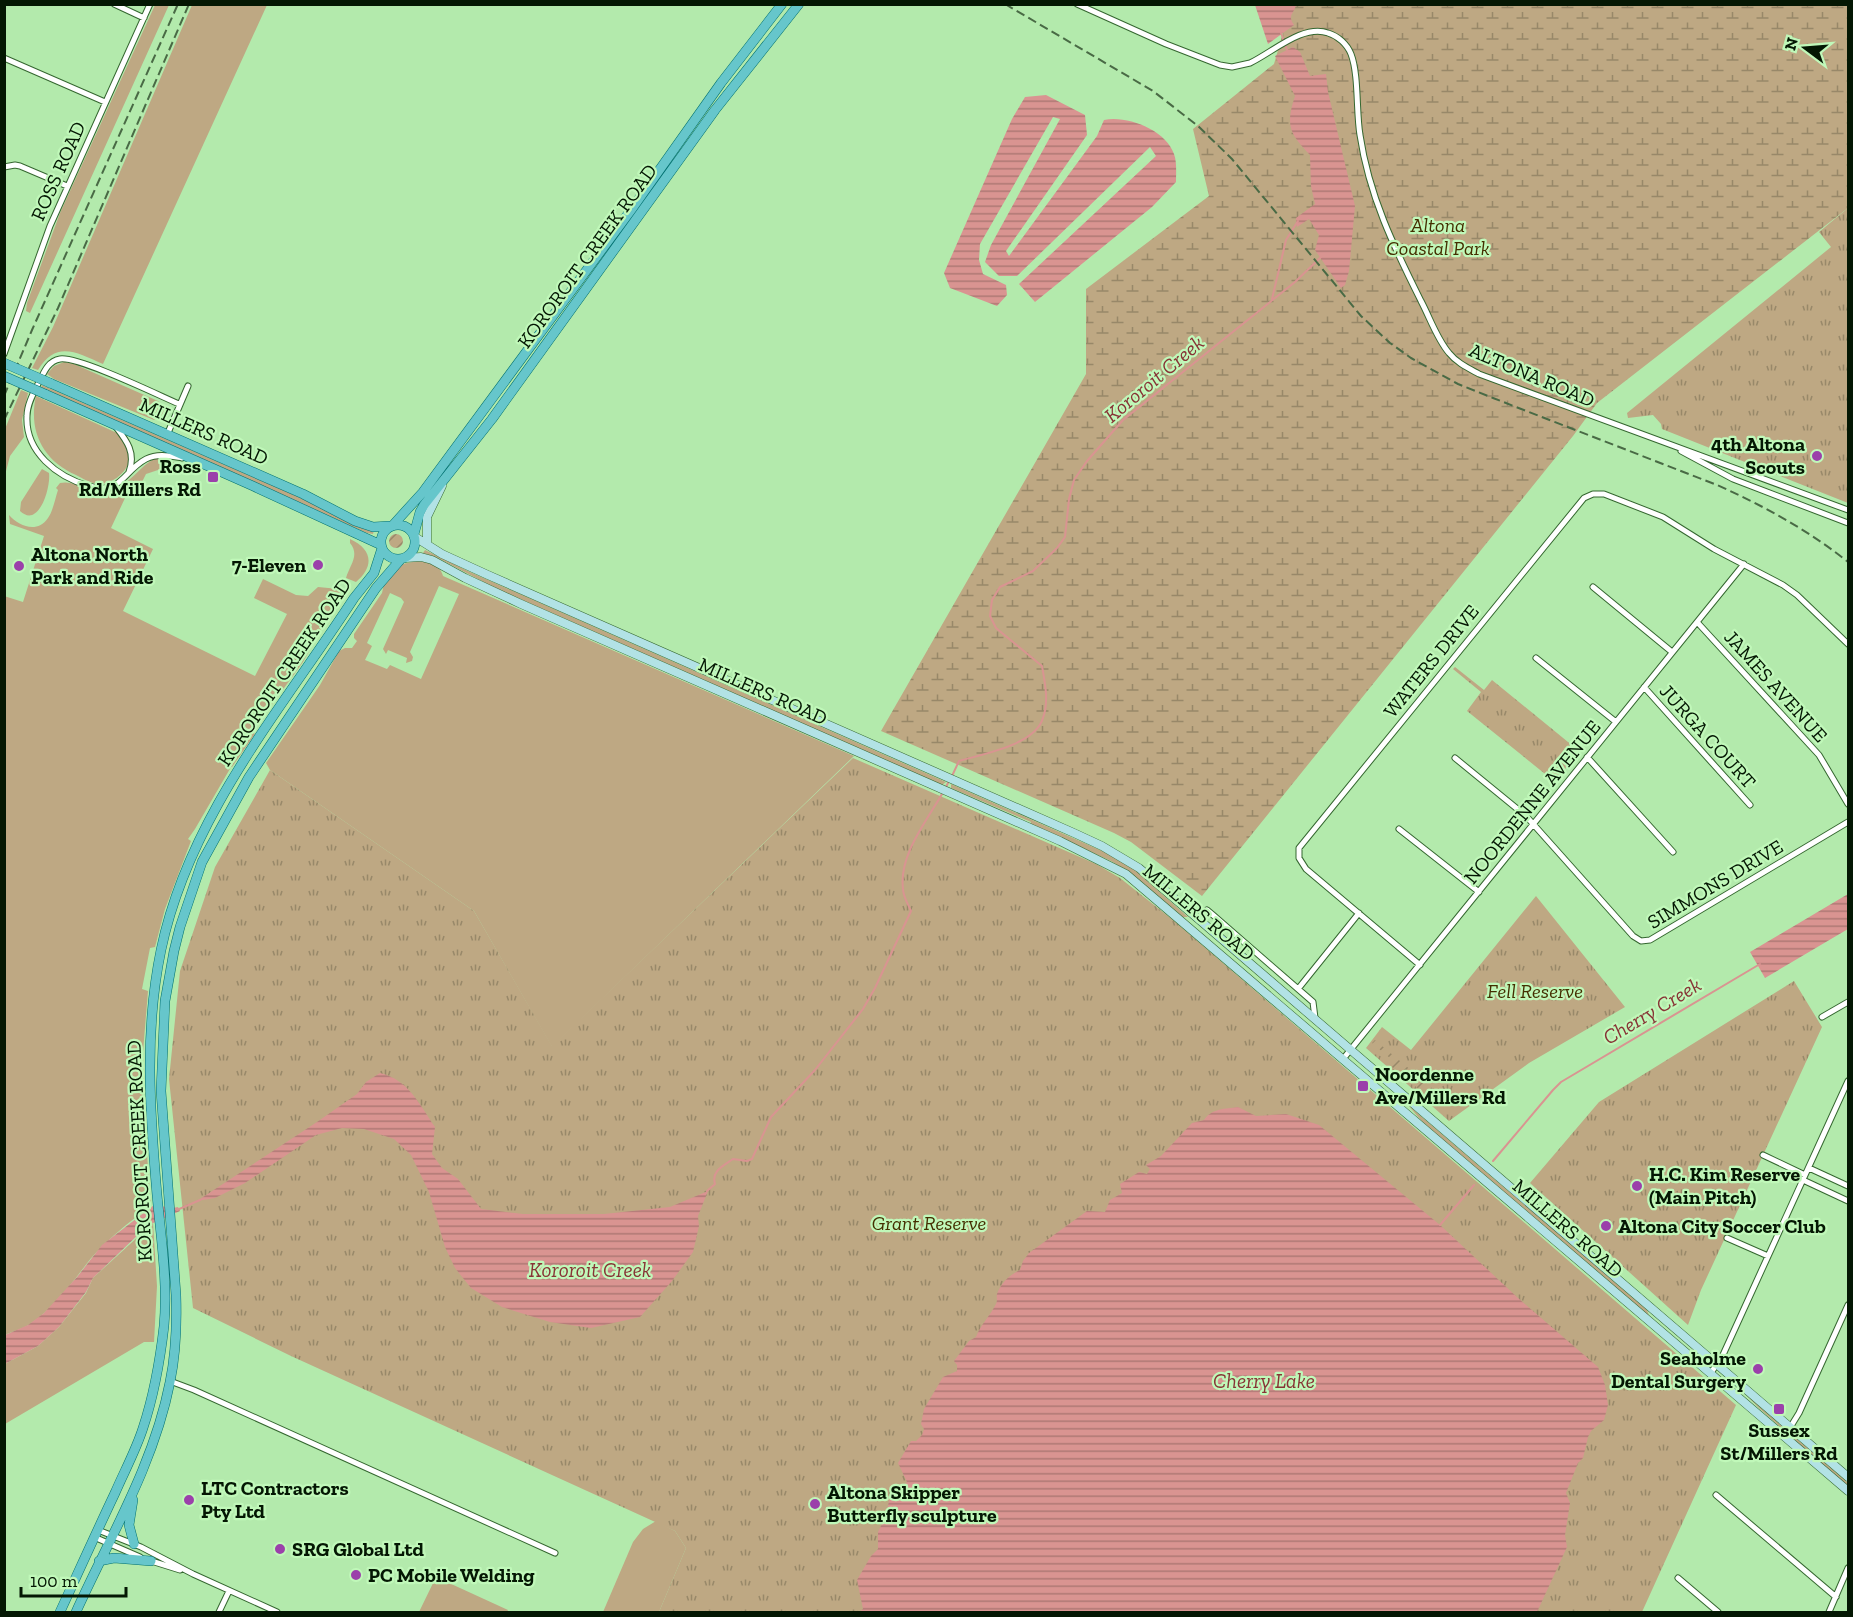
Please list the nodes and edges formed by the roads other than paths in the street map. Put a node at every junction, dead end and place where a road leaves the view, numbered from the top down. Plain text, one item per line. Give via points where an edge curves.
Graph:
1 (114, 4) edge
2 (150, 4) edge
3 (782, 4) edge
4 (799, 4) edge
5 (1077, 4) edge
6 (144, 18) junction
7 (4, 58) edge
8 (105, 102) junction
9 (4, 167) edge
10 (67, 186) junction
11 (556, 309) junction
12 (566, 317) junction
13 (4, 329) edge
14 (12, 330) junction
15 (7, 339) edge
16 (4, 354) edge
17 (4, 363) edge
18 (4, 376) edge
19 (188, 386) dead end
20 (179, 404) junction
21 (114, 424) junction
22 (167, 435) junction
23 (1663, 443) junction
24 (452, 452) junction
25 (467, 452) junction
26 (190, 459) junction
27 (129, 474) junction
28 (446, 479) junction
29 (1848, 510) edge
30 (1848, 523) edge
31 (391, 526) junction
32 (414, 535) junction
33 (427, 544) junction
34 (381, 547) junction
35 (403, 558) junction
36 (1744, 564) junction
37 (1593, 587) dead end
38 (1697, 622) junction
39 (1848, 644) edge
40 (1672, 652) junction
41 (1536, 658) dead end
42 (1644, 687) junction
43 (1616, 722) junction
44 (1587, 757) junction
45 (1455, 758) dead end
46 (1848, 804) edge
47 (1750, 805) dead end
48 (1848, 822) edge
49 (1533, 824) junction
50 (1400, 829) dead end
51 (1673, 852) dead end
52 (1479, 891) junction
53 (1359, 913) junction
54 (1200, 920) junction
55 (1192, 930) junction
56 (1420, 965) junction
57 (1298, 989) junction
58 (1848, 1002) edge
59 (1822, 1017) dead end
60 (1315, 1018) junction
61 (1351, 1049) junction
62 (1343, 1059) junction
63 (1848, 1081) edge
64 (1763, 1155) dead end
65 (1809, 1168) junction
66 (1804, 1177) junction
67 (1848, 1186) edge
68 (1848, 1201) edge
69 (1727, 1238) dead end
70 (1768, 1256) junction
71 (1848, 1305) edge
72 (1718, 1364) junction
73 (1710, 1374) junction
74 (170, 1381) junction
75 (1791, 1426) junction
76 (140, 1475) junction
77 (1848, 1477) edge
78 (1848, 1491) edge
79 (1716, 1495) dead end
80 (96, 1533) junction
81 (110, 1539) junction
82 (134, 1544) junction
83 (555, 1553) dead end
84 (99, 1561) junction
85 (151, 1561) junction
86 (1848, 1568) edge
87 (193, 1574) junction
88 (1678, 1578) dead end
89 (229, 1591) junction
90 (1836, 1598) junction
91 (60, 1612) edge
92 (76, 1612) edge
93 (219, 1612) edge
94 (277, 1612) edge
95 (1718, 1612) edge
96 (1829, 1612) edge

1 - 6 street
2 - 6 street, ROSS ROAD
3 - 11 main road, KOROROIT CREEK ROAD
4 - 12 main road, KOROROIT CREEK ROAD via 715,110
5 - 23 street, ALTONA ROAD via 1220,65 1241,66 1307,31 1330,33 1342,41 1351,55 1360,135 1374,196 1395,249 1450,354 1479,374
6 - 8 street, ROSS ROAD
7 - 8 street
8 - 10 street, ROSS ROAD
9 - 10 street via 20,166
10 - 14 street, ROSS ROAD
11 - 12 main road
11 - 24 main road, KOROROIT CREEK ROAD
12 - 25 main road, KOROROIT CREEK ROAD
13 - 14 street
14 - 15 street, ROSS ROAD
15 - 16 street, ROSS ROAD
17 - 22 main road, MILLERS ROAD, bridge
18 - 21 main road, MILLERS ROAD, bridge
19 - 20 street
20 - 22 street
20 - 27 street via 82,363 59,359 45,370 27,415 28,432 43,459 59,472 100,489 119,484
21 - 26 main road, MILLERS ROAD
21 - 27 street via 129,445
22 - 31 main road, MILLERS ROAD via 356,521 374,527
23 - 29 street, ALTONA ROAD
23 - 30 street, ALTONA ROAD via 1733,479
24 - 25 main road
24 - 31 main road, KOROROIT CREEK ROAD via 413,505
25 - 28 main road, KOROROIT CREEK ROAD
26 - 27 street via 156,456 145,459
26 - 34 main road, MILLERS ROAD
28 - 32 main road, KOROROIT CREEK ROAD via 422,508
28 - 33 main road via 427,517
31 - 32 main road via 405,525
31 - 34 main road via 382,534
32 - 33 main road, MILLERS ROAD
32 - 35 main road via 415,547
33 - 54 main road, MILLERS ROAD via 488,575 1117,854
34 - 35 main road via 389,556
34 - 80 main road, KOROROIT CREEK ROAD via 374,573 220,799 185,872 161,950 152,1008 149,1078 164,1324 155,1389 142,1432
35 - 55 main road, MILLERS ROAD via 432,560 521,604 1094,856 1126,874
35 - 74 main road, KOROROIT CREEK ROAD via 376,588 249,777 202,862 174,951 165,1001 161,1091 177,1328
36 - 38 street, NOORDENNE AVENUE
36 - 39 street via 1790,589
36 - 53 street, WATERS DRIVE via 1655,513 1604,494 1584,498 1299,848 1299,858 1306,869
37 - 40 street
38 - 40 street, NOORDENNE AVENUE
38 - 46 street, JAMES AVENUE via 1819,754
40 - 42 street, NOORDENNE AVENUE
41 - 43 street
42 - 43 street, NOORDENNE AVENUE
42 - 47 street, JURGA COURT
43 - 44 street, NOORDENNE AVENUE
44 - 49 street, NOORDENNE AVENUE
44 - 51 street
45 - 49 street, SIMMONS DRIVE
48 - 49 street, SIMMONS DRIVE via 1646,942 1636,940
49 - 52 street, NOORDENNE AVENUE
50 - 52 street
52 - 56 street, NOORDENNE AVENUE
53 - 56 street, WATERS DRIVE
53 - 57 street
54 - 55 main road
54 - 57 street via 1207,910
54 - 60 main road, MILLERS ROAD
55 - 62 main road, MILLERS ROAD
56 - 61 street, NOORDENNE AVENUE
57 - 60 street via 1313,1002
58 - 59 street
60 - 61 main road, MILLERS ROAD
61 - 62 street, NOORDENNE AVENUE
61 - 72 main road, MILLERS ROAD
62 - 73 main road, MILLERS ROAD
63 - 65 street
64 - 66 street
65 - 66 street
65 - 67 street
66 - 68 street
66 - 70 street
69 - 70 street
70 - 72 street
71 - 75 street
72 - 73 street
72 - 75 main road, MILLERS ROAD
73 - 78 main road, MILLERS ROAD
74 - 76 main road, KOROROIT CREEK ROAD
74 - 83 street
75 - 77 main road, MILLERS ROAD
76 - 81 main road, KOROROIT CREEK ROAD
76 - 82 main road via 129,1525
79 - 90 street
80 - 81 street
80 - 81 street
80 - 91 main road, KOROROIT CREEK ROAD
81 - 82 street
81 - 84 main road, KOROROIT CREEK ROAD
81 - 85 street
82 - 87 street
84 - 85 main road
84 - 92 main road, KOROROIT CREEK ROAD
85 - 87 street
86 - 90 street
87 - 89 street
88 - 95 street
89 - 93 street
89 - 94 street
90 - 96 street

